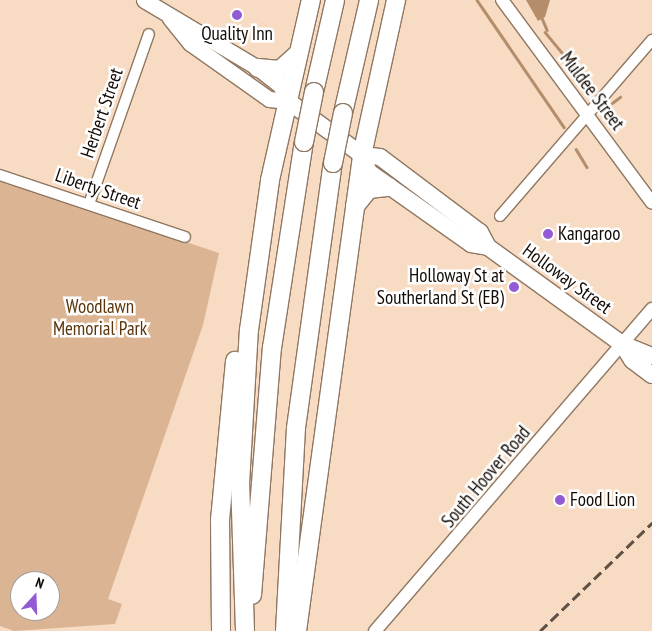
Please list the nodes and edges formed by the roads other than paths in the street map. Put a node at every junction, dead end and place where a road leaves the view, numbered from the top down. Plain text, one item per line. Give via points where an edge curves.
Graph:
1 (144, 0) edge
2 (311, 0) edge
3 (336, 0) edge
4 (369, 0) edge
5 (396, 0) edge
6 (502, 0) edge
7 (163, 9) edge
8 (149, 34) dead end
9 (652, 40) edge
10 (298, 53) junction
11 (258, 68) junction
12 (288, 101) junction
13 (587, 116) junction
14 (362, 155) junction
15 (0, 174) edge
16 (390, 186) junction
17 (652, 203) edge
18 (89, 204) junction
19 (355, 206) junction
20 (500, 216) dead end
21 (186, 238) dead end
22 (488, 247) junction
23 (258, 256) junction
24 (652, 309) edge
25 (622, 344) junction
26 (652, 356) edge
27 (652, 375) edge
28 (221, 631) edge
29 (245, 631) edge
30 (251, 631) edge
31 (285, 631) edge
32 (296, 631) edge
33 (375, 631) edge

1 - 7 main road, Holloway Street
2 - 10 highway
3 - 30 highway, bridge via 304,142 272,348
4 - 31 highway, bridge via 334,163 297,418
5 - 14 highway
6 - 13 street, Muldee Street
7 - 11 main road, Holloway Street
7 - 12 main road, Holloway Street via 190,43 270,100
8 - 18 street, Herbert Street
9 - 13 street
10 - 11 highway via 280,70
10 - 12 highway
11 - 12 main road, Holloway Street via 280,85
12 - 14 highway, Holloway Street
12 - 23 highway
13 - 17 street, Muldee Street
13 - 20 street
14 - 16 highway, Holloway Street via 369,172
14 - 19 highway
14 - 22 highway, Holloway Street via 380,157 419,185 480,232
15 - 18 street, Liberty Street
16 - 19 highway via 365,191
16 - 22 highway, Holloway Street via 471,244
18 - 21 street, Liberty Street
19 - 32 highway
22 - 25 highway, Holloway Street
23 - 28 highway via 240,329 225,444
23 - 29 highway via 240,456
24 - 25 street, South Hoover Road
25 - 26 highway, Holloway Street
25 - 27 highway, Holloway Street via 632,360
25 - 33 street, South Hoover Road

